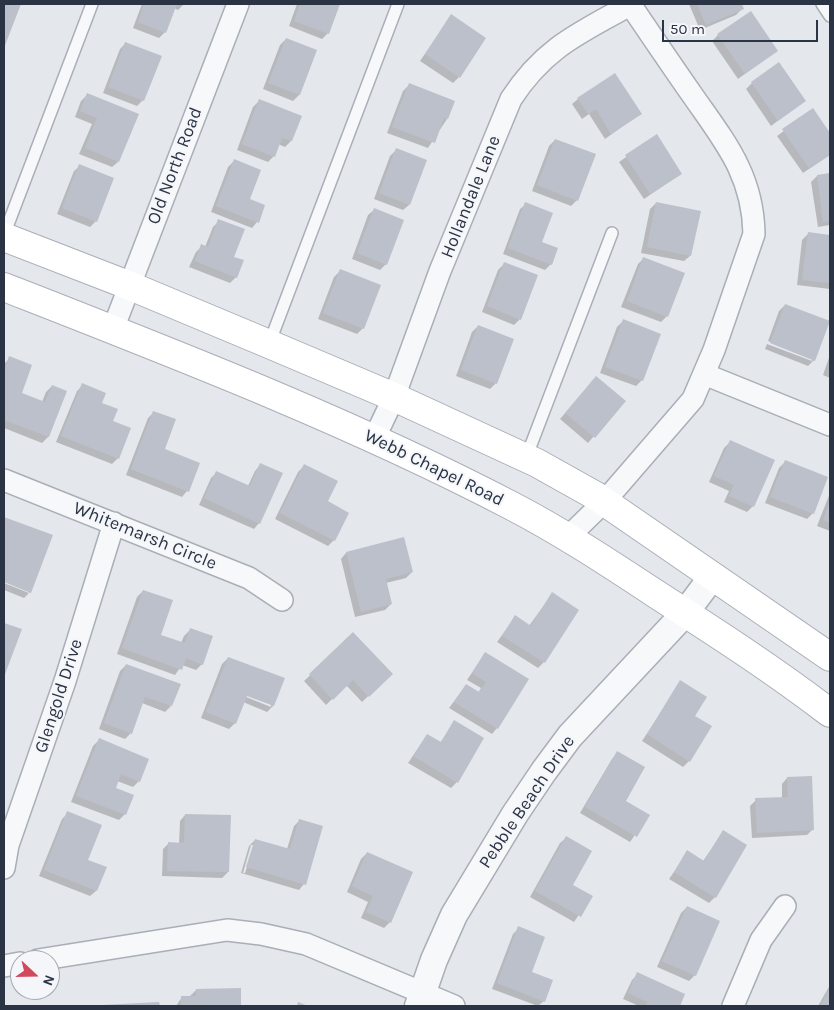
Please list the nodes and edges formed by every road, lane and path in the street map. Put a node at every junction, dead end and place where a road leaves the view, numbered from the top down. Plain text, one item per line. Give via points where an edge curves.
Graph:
1 (92, 4) edge
2 (238, 4) edge
3 (398, 4) edge
4 (630, 4) edge
5 (822, 4) edge
6 (830, 16) edge
7 (612, 233) dead end
8 (4, 236) edge
9 (128, 285) junction
10 (4, 287) edge
11 (113, 329) junction
12 (269, 344) junction
13 (704, 374) junction
14 (394, 397) junction
15 (830, 425) edge
16 (374, 439) junction
17 (526, 458) junction
18 (4, 480) edge
19 (604, 502) junction
20 (114, 523) junction
21 (568, 537) junction
22 (712, 577) junction
23 (282, 600) dead end
24 (685, 613) junction
25 (830, 657) edge
26 (830, 713) edge
27 (4, 868) edge
28 (785, 906) dead end
29 (60, 957) edge
30 (420, 1000) edge
31 (454, 1006) edge
32 (733, 1006) edge

1 - 8 lane
2 - 9 street, Old North Road
3 - 12 lane
4 - 13 street via 720,133 749,190 754,214 754,234 740,280
4 - 14 street, Hollandale Lane via 560,46 526,75 511,99 440,271
5 - 6 lane
7 - 17 lane
8 - 9 main road
9 - 11 street, Old North Road
9 - 12 main road
10 - 11 main road, Webb Chapel Road
11 - 16 main road, Webb Chapel Road
12 - 14 main road
13 - 15 street
13 - 19 street via 688,405
14 - 16 street, Hollandale Lane
14 - 17 main road
16 - 21 main road, Webb Chapel Road
17 - 19 main road
18 - 20 street, Whitemarsh Circle
19 - 21 street
19 - 22 main road
20 - 23 street, Whitemarsh Circle via 248,578
20 - 27 street, Glengold Drive via 65,681 8,845
21 - 24 main road, Webb Chapel Road
22 - 24 street, Pebble Beach Drive
22 - 25 main road
24 - 26 main road, Webb Chapel Road via 772,669
24 - 30 street, Pebble Beach Drive via 570,736 544,770 454,915
28 - 32 street via 761,940
29 - 30 street via 227,930 261,934 306,944
30 - 31 street

